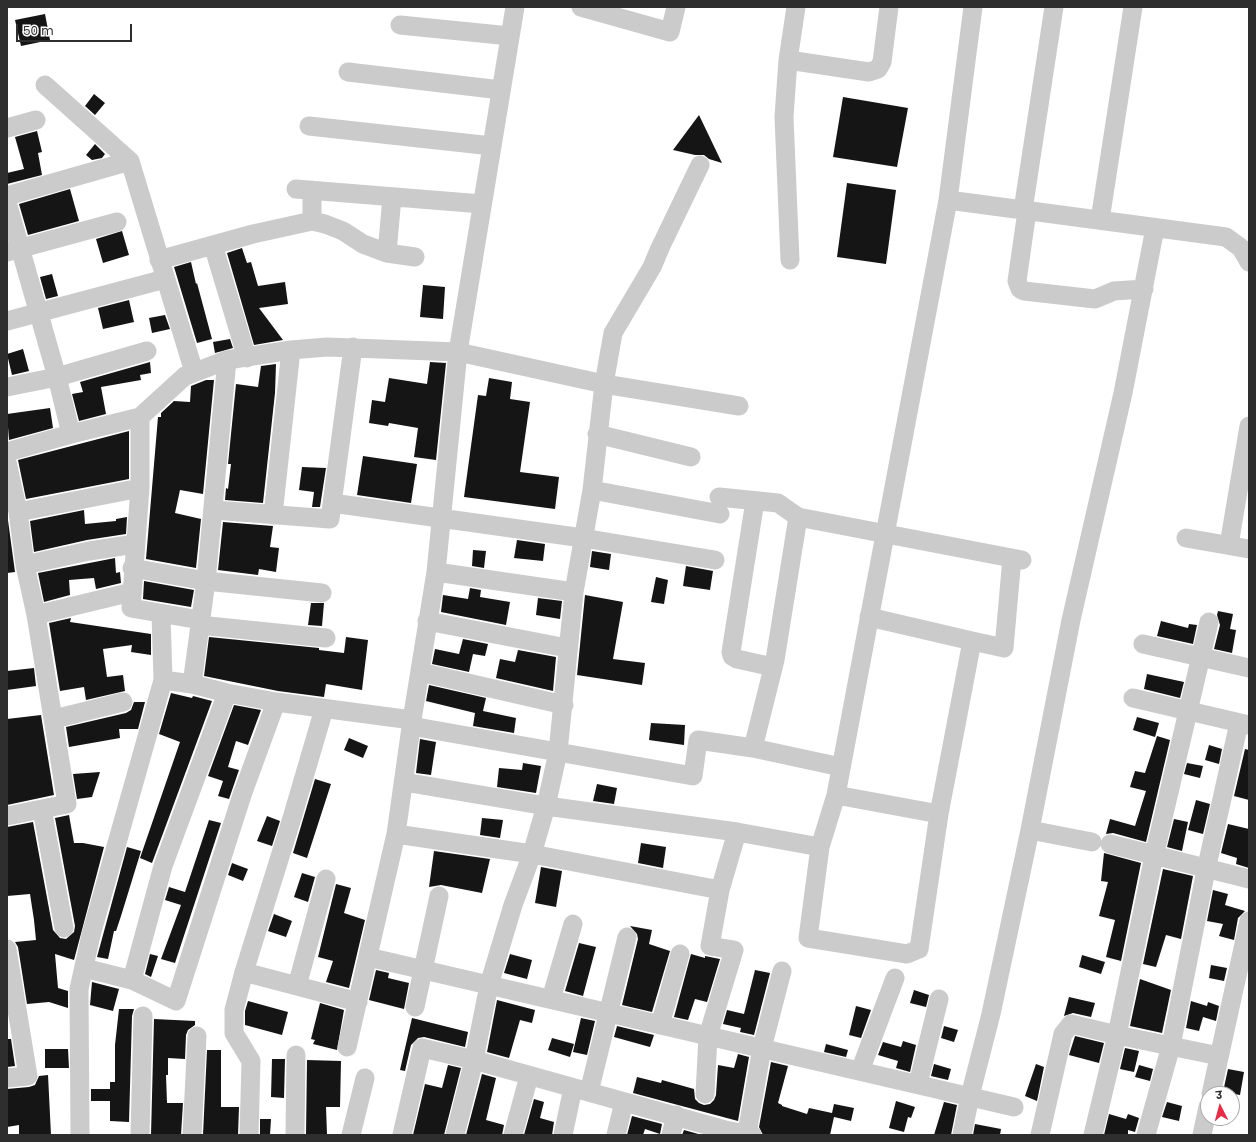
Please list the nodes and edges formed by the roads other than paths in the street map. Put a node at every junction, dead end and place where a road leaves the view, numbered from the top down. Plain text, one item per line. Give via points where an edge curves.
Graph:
1 (515, 7) edge
2 (581, 7) edge
3 (676, 7) edge
4 (796, 7) edge
5 (888, 7) edge
6 (973, 7) edge
7 (1054, 7) edge
8 (1133, 7) edge
9 (608, 10) edge
10 (400, 25) dead end
11 (510, 36) junction
12 (788, 60) junction
13 (348, 72) dead end
14 (45, 85) dead end
15 (501, 90) junction
16 (36, 120) dead end
17 (309, 126) dead end
18 (7, 128) edge
19 (492, 146) junction
20 (130, 161) junction
21 (700, 165) dead end
22 (7, 196) edge
23 (392, 196) junction
24 (948, 200) junction
25 (7, 202) edge
26 (482, 204) junction
27 (1025, 210) junction
28 (1100, 220) junction
29 (312, 221) junction
30 (117, 222) dead end
31 (1154, 228) junction
32 (213, 245) junction
33 (14, 250) edge
34 (387, 253) junction
35 (415, 257) dead end
36 (159, 260) junction
37 (790, 260) dead end
38 (1249, 262) edge
39 (164, 279) junction
40 (1144, 290) junction
41 (38, 312) junction
42 (7, 321) edge
43 (353, 347) junction
44 (291, 350) junction
45 (146, 351) dead end
46 (458, 352) junction
47 (247, 358) junction
48 (227, 360) junction
49 (194, 372) junction
50 (57, 377) junction
51 (604, 384) junction
52 (7, 387) edge
53 (739, 406) dead end
54 (140, 417) junction
55 (1249, 426) edge
56 (71, 434) junction
57 (597, 434) junction
58 (7, 452) edge
59 (691, 457) dead end
60 (7, 462) edge
61 (140, 488) junction
62 (592, 490) junction
63 (755, 501) junction
64 (332, 503) junction
65 (214, 510) junction
66 (18, 512) junction
67 (273, 515) junction
68 (442, 517) junction
69 (798, 517) junction
70 (886, 534) junction
71 (583, 538) junction
72 (1186, 538) dead end
73 (135, 544) junction
74 (1229, 545) junction
75 (1249, 549) edge
76 (715, 560) dead end
77 (25, 565) junction
78 (132, 568) junction
79 (436, 572) junction
80 (206, 581) junction
81 (132, 592) junction
82 (574, 592) junction
83 (322, 593) dead end
84 (160, 614) junction
85 (36, 615) junction
86 (869, 617) junction
87 (428, 621) junction
88 (1209, 622) dead end
89 (200, 623) junction
90 (326, 638) dead end
91 (972, 641) junction
92 (1143, 644) dead end
93 (567, 648) junction
94 (1200, 657) junction
95 (773, 667) junction
96 (1249, 668) edge
97 (420, 672) junction
98 (163, 680) junction
99 (192, 684) junction
100 (227, 694) junction
101 (1134, 698) dead end
102 (123, 702) dead end
103 (276, 702) junction
104 (564, 705) junction
105 (324, 709) junction
106 (1188, 711) junction
107 (54, 719) junction
108 (412, 723) junction
109 (1244, 724) edge
110 (753, 748) junction
111 (558, 752) junction
112 (841, 767) junction
113 (404, 782) junction
114 (836, 795) junction
115 (546, 806) junction
116 (42, 809) junction
117 (940, 814) junction
118 (7, 816) edge
119 (1030, 830) junction
120 (737, 832) junction
121 (396, 834) junction
122 (820, 847) junction
123 (532, 854) junction
124 (1154, 856) junction
125 (1206, 870) junction
126 (326, 879) dead end
127 (1249, 879) edge
128 (720, 890) junction
129 (439, 896) dead end
130 (1249, 921) edge
131 (573, 924) dead end
132 (64, 928) dead end
133 (627, 938) dead end
134 (7, 949) edge
135 (680, 954) dead end
136 (368, 957) junction
137 (84, 968) junction
138 (422, 969) junction
139 (782, 970) dead end
140 (244, 972) junction
141 (895, 978) dead end
142 (132, 980) junction
143 (489, 985) junction
144 (297, 986) junction
145 (551, 999) junction
146 (939, 999) dead end
147 (358, 1002) junction
148 (415, 1007) dead end
149 (609, 1013) junction
150 (143, 1016) dead end
151 (660, 1024) junction
152 (1117, 1035) junction
153 (198, 1036) dead end
154 (708, 1036) junction
155 (1171, 1046) junction
156 (347, 1047) dead end
157 (762, 1048) junction
158 (296, 1055) dead end
159 (1219, 1056) junction
160 (474, 1060) junction
161 (860, 1071) junction
162 (530, 1076) junction
163 (7, 1078) edge
164 (365, 1078) dead end
165 (918, 1084) junction
166 (1213, 1086) edge
167 (581, 1090) junction
168 (705, 1094) dead end
169 (970, 1096) junction
170 (624, 1102) junction
171 (1014, 1107) dead end
172 (676, 1115) junction
173 (725, 1132) edge
174 (749, 1134) edge
175 (80, 1135) edge
176 (140, 1135) edge
177 (192, 1135) edge
178 (249, 1135) edge
179 (295, 1135) edge
180 (351, 1135) edge
181 (402, 1135) edge
182 (455, 1135) edge
183 (513, 1135) edge
184 (563, 1135) edge
185 (616, 1135) edge
186 (671, 1135) edge
187 (962, 1135) edge
188 (1040, 1135) edge
189 (1093, 1135) edge
190 (1146, 1135) edge

1 - 11 street
2 - 9 street
3 - 9 street via 670,32
4 - 12 street
5 - 12 street via 882,62 878,69 869,72
6 - 24 street
7 - 27 street
8 - 28 street
10 - 11 street
11 - 15 street
12 - 37 street via 784,118
13 - 15 street
14 - 20 street
15 - 19 street
16 - 18 street
17 - 19 street
19 - 26 street
20 - 22 street
20 - 36 street
21 - 51 street via 652,267 616,325
23 - 26 street
23 - 29 street via 304,189
23 - 34 street
24 - 27 street
24 - 70 street
25 - 33 street
26 - 46 street
27 - 28 street
27 - 40 street via 1018,281 1020,289 1095,298 1114,291
28 - 31 street
29 - 32 street
29 - 34 street via 343,231 363,244
30 - 33 street
31 - 38 street via 1226,237 1242,248
31 - 40 street
32 - 36 street
32 - 47 street
33 - 41 street
34 - 35 street
36 - 39 street
39 - 41 street
39 - 49 street
40 - 119 street via 1071,620
41 - 42 street
41 - 50 street
43 - 44 street
43 - 46 street
43 - 64 street
44 - 47 street
44 - 67 street
45 - 50 street
46 - 51 street
46 - 68 street
47 - 48 street
48 - 49 street
48 - 65 street
49 - 54 street via 185,376
50 - 52 street
50 - 56 street
51 - 53 street
51 - 57 street
54 - 56 street
54 - 61 street
55 - 74 street
56 - 58 street
57 - 59 street
57 - 62 street
60 - 66 street
61 - 66 street
61 - 73 street
62 - 63 street via 719,506
62 - 71 street
63 - 69 street via 778,503
63 - 95 street via 731,652 737,659
64 - 67 street via 330,519
64 - 68 street
65 - 67 street
65 - 80 street
66 - 77 street
68 - 71 street
68 - 79 street
69 - 70 street
69 - 95 street
70 - 86 street
70 - 91 street via 1017,559 1004,648
71 - 76 street
71 - 82 street
72 - 74 street
73 - 77 street
73 - 78 street
74 - 75 street
77 - 85 street
78 - 80 street
78 - 81 street
79 - 82 street
79 - 87 street
80 - 83 street
80 - 89 street
81 - 84 street via 130,608
81 - 85 street
82 - 93 street
84 - 89 street
84 - 98 street
85 - 107 street
86 - 91 street
86 - 112 street
87 - 93 street
87 - 97 street
88 - 94 street
89 - 90 street
89 - 99 street
91 - 117 street
92 - 94 street
93 - 104 street
94 - 96 street
94 - 106 street
95 - 110 street
97 - 104 street
97 - 108 street
98 - 99 street
98 - 137 street
99 - 100 street
100 - 103 street
100 - 142 street via 163,866
101 - 106 street
102 - 107 street
103 - 105 street
103 - 142 street via 238,809 176,1001
104 - 111 street
105 - 108 street
105 - 140 street
106 - 109 street
106 - 124 street
107 - 116 street via 67,804
108 - 111 street
108 - 113 street
109 - 125 street
110 - 111 street via 698,740 693,776
110 - 112 street
111 - 115 street
112 - 114 street
113 - 115 street
113 - 121 street
114 - 117 street
114 - 122 street
115 - 120 street
115 - 123 street
116 - 118 street
116 - 132 street
117 - 122 street via 919,949 907,954 808,938
119 - 124 street
119 - 169 street
120 - 122 street
120 - 128 street
121 - 123 street
121 - 136 street
123 - 128 street
123 - 143 street via 513,905
124 - 125 street
124 - 152 street
125 - 127 street
125 - 155 street
126 - 144 street
128 - 154 street via 710,946 734,950
129 - 138 street
130 - 159 street
131 - 145 street
133 - 149 street
134 - 163 street via 28,1076
135 - 151 street
136 - 138 street
136 - 147 street
137 - 142 street
137 - 175 street via 79,989
138 - 143 street
138 - 148 street
139 - 157 street
140 - 144 street
140 - 178 street via 233,1022 234,1033 251,1061
141 - 161 street
143 - 145 street
143 - 160 street
144 - 147 street
145 - 149 street
146 - 165 street
147 - 156 street
149 - 151 street
149 - 167 street
150 - 176 street
151 - 154 street
152 - 155 street
152 - 188 street via 1071,1024 1062,1034
152 - 189 street
153 - 177 street
154 - 157 street
154 - 168 street
155 - 159 street
155 - 190 street
157 - 161 street
157 - 174 street
158 - 179 street
159 - 166 street
160 - 162 street
160 - 181 street via 422,1048
160 - 182 street
161 - 165 street
162 - 167 street
162 - 183 street
164 - 180 street
165 - 169 street
167 - 170 street
167 - 184 street
169 - 171 street
169 - 187 street
170 - 172 street
170 - 185 street
172 - 173 street
172 - 186 street
173 - 174 street

